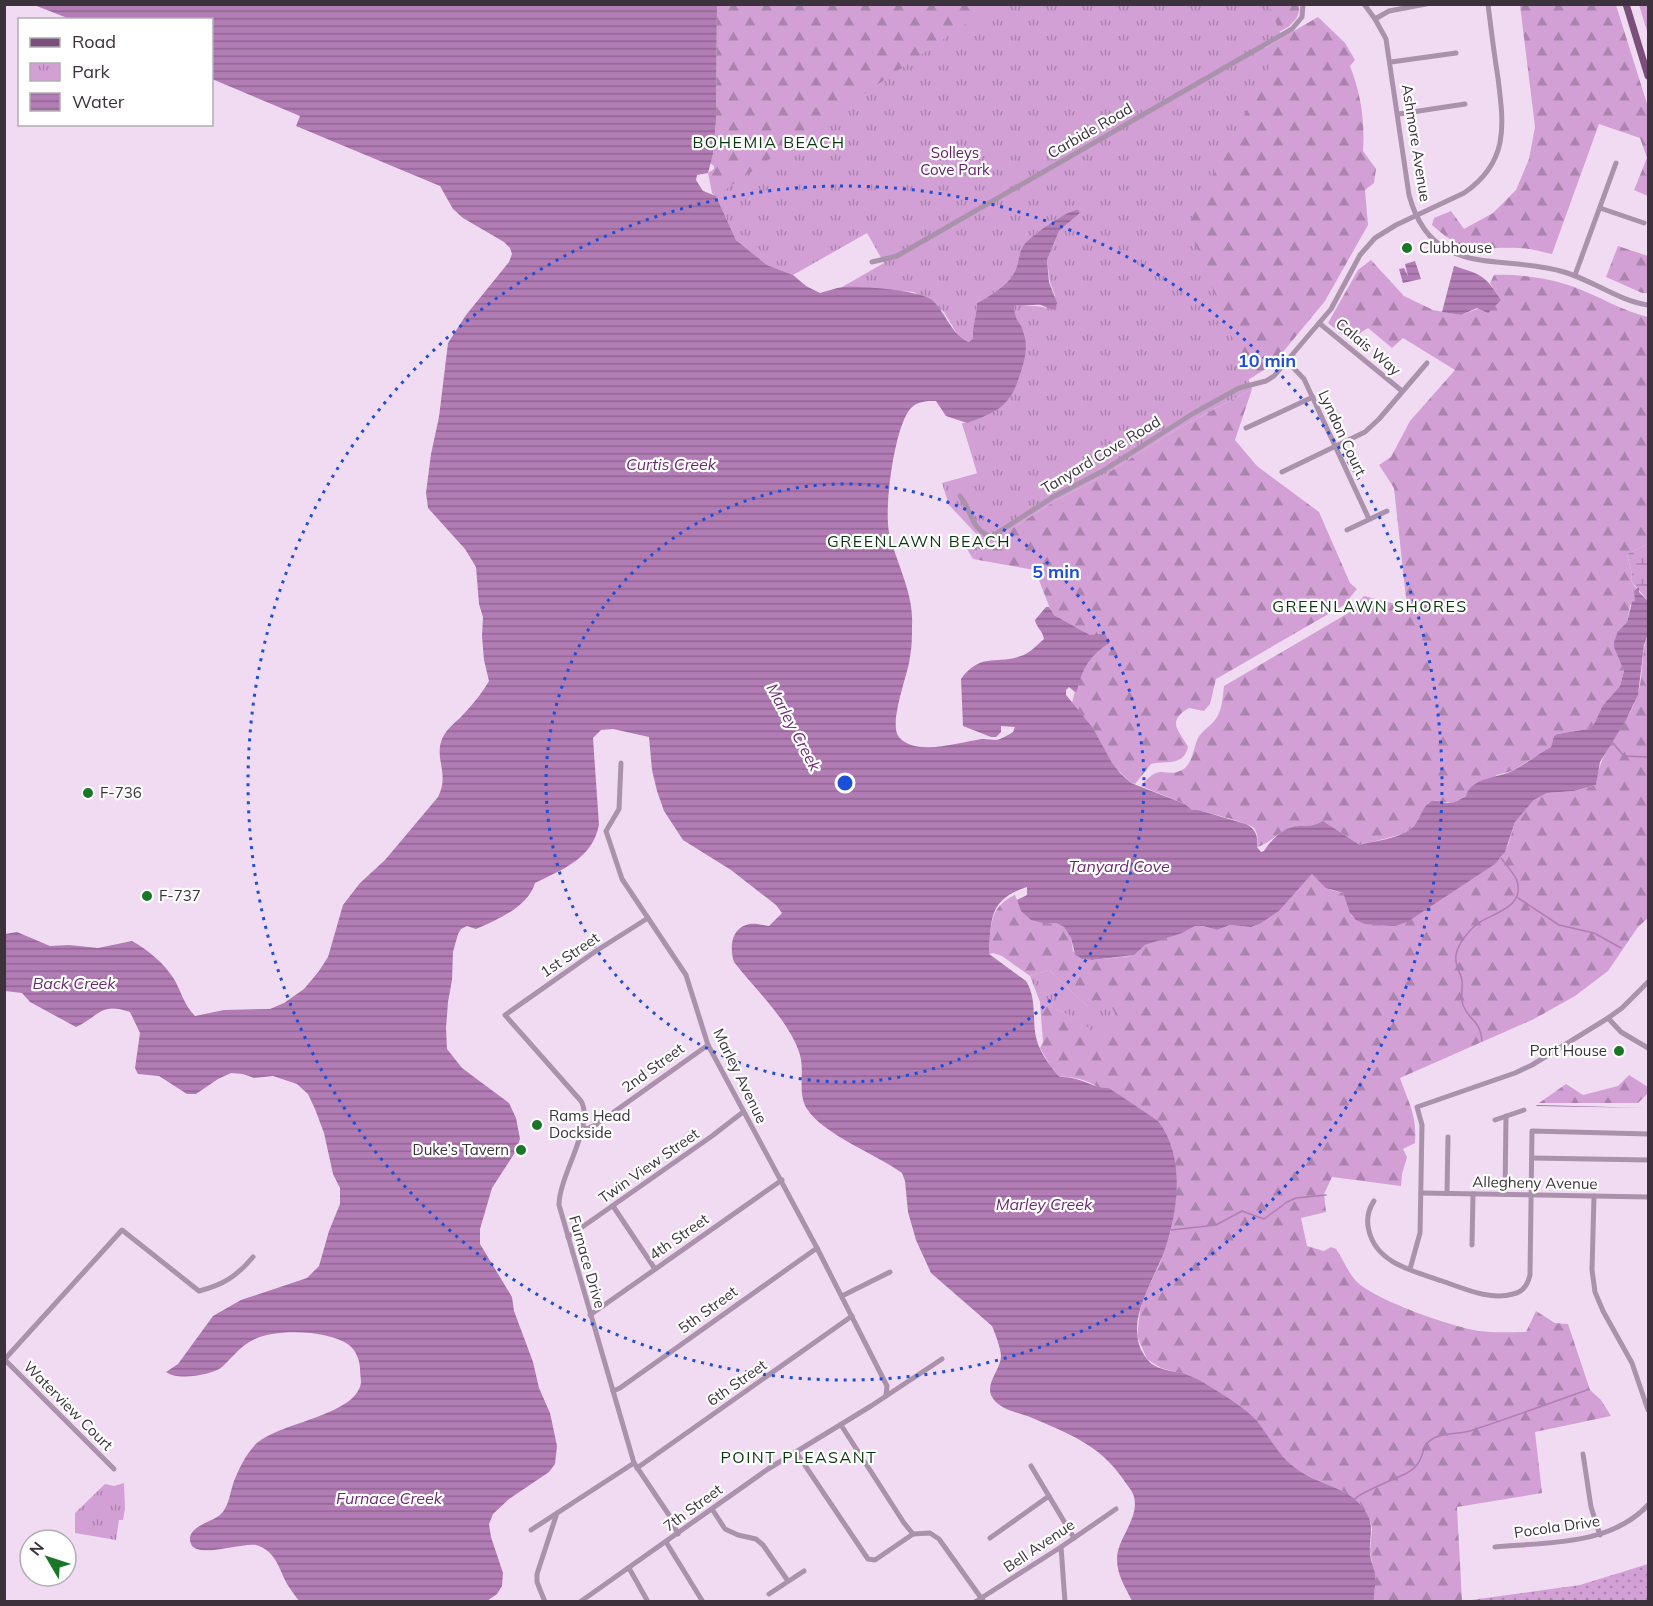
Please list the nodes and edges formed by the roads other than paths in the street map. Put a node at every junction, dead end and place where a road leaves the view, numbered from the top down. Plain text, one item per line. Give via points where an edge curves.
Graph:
1 (1303, 4) edge
2 (1364, 4) edge
3 (1426, 4) edge
4 (1488, 4) edge
5 (1626, 4) edge
6 (1375, 19) junction
7 (1456, 53) dead end
8 (1391, 62) junction
9 (1648, 76) edge
10 (1465, 104) dead end
11 (1399, 114) junction
12 (1616, 163) dead end
13 (1600, 208) junction
14 (1416, 216) junction
15 (1644, 223) dead end
16 (872, 262) dead end
17 (1575, 275) junction
18 (1648, 305) edge
19 (1319, 322) junction
20 (1287, 361) junction
21 (1427, 363) dead end
22 (1402, 391) junction
23 (1312, 398) junction
24 (1246, 428) dead end
25 (1335, 447) junction
26 (1282, 472) dead end
27 (960, 496) dead end
28 (1387, 511) dead end
29 (1369, 519) junction
30 (1347, 530) dead end
31 (621, 762) dead end
32 (648, 918) junction
33 (1648, 982) edge
34 (505, 1013) joint
35 (1608, 1018) junction
36 (708, 1044) junction
37 (1648, 1048) edge
38 (1524, 1110) dead end
39 (743, 1112) junction
40 (1506, 1116) junction
41 (1495, 1120) dead end
42 (583, 1127) junction
43 (1648, 1134) edge
44 (1448, 1137) dead end
45 (1532, 1158) junction
46 (1648, 1160) edge
47 (782, 1180) junction
48 (1421, 1193) junction
49 (1447, 1193) junction
50 (1473, 1194) junction
51 (1505, 1194) junction
52 (1531, 1194) junction
53 (1594, 1196) junction
54 (1648, 1197) edge
55 (1374, 1201) dead end
56 (613, 1206) junction
57 (568, 1237) junction
58 (1472, 1245) dead end
59 (817, 1248) junction
60 (253, 1257) dead end
61 (655, 1269) junction
62 (1410, 1269) junction
63 (890, 1272) dead end
64 (842, 1296) junction
65 (590, 1315) junction
66 (852, 1316) junction
67 (942, 1359) dead end
68 (5, 1360) edge
69 (613, 1391) junction
70 (886, 1396) junction
71 (1648, 1410) edge
72 (841, 1425) junction
73 (796, 1452) junction
74 (1583, 1454) dead end
75 (635, 1465) junction
76 (1031, 1466) dead end
77 (114, 1469) dead end
78 (1049, 1496) junction
79 (1648, 1505) edge
80 (712, 1509) junction
81 (1116, 1509) dead end
82 (557, 1513) junction
83 (531, 1530) dead end
84 (678, 1534) junction
85 (913, 1534) junction
86 (1600, 1535) junction
87 (990, 1538) dead end
88 (1074, 1538) junction
89 (666, 1542) junction
90 (1061, 1547) junction
91 (1495, 1547) dead end
92 (629, 1569) junction
93 (804, 1571) dead end
94 (788, 1581) junction
95 (769, 1594) dead end
96 (979, 1600) edge
97 (545, 1602) edge
98 (580, 1602) edge
99 (648, 1602) edge
100 (703, 1602) edge
101 (1065, 1602) edge

1 - 16 street, Carbide Road via 1302,17 1292,29 897,256
2 - 6 street, Ashmore Avenue
3 - 6 street via 1389,11
4 - 14 street via 1503,117 1497,155 1474,186
5 - 9 main road
6 - 8 street, Ashmore Avenue via 1386,39
7 - 8 street
8 - 11 street, Ashmore Avenue
10 - 11 street
11 - 14 street, Ashmore Avenue via 1409,195
12 - 13 street
13 - 15 street
13 - 17 street
14 - 17 street, Ashmore Avenue via 1436,242 1462,257
14 - 19 street via 1367,245
17 - 18 street, Ashmore Avenue
19 - 20 street
19 - 22 street, Calais Way
20 - 23 street, Lyndon Court via 1300,373
20 - 27 street, Tanyard Cove Road via 1266,381 1239,388 1194,413 991,537 978,530
21 - 22 street
22 - 25 street via 1373,425
23 - 24 street
23 - 25 street, Lyndon Court
25 - 26 street
25 - 29 street, Lyndon Court
28 - 29 street
29 - 30 street
31 - 32 street, Marley Avenue via 619,809 606,831 622,879
32 - 34 street, 1st Street
32 - 36 street, Marley Avenue via 686,975
33 - 35 street
34 - 42 street, Furnace Drive via 582,1101 586,1111
35 - 37 street via 1621,1032
35 - 48 street via 1523,1069 1417,1107 1422,1125
36 - 39 street, Marley Avenue
36 - 42 street, 2nd Street via 597,1124
38 - 40 street
39 - 47 street, Marley Avenue
39 - 56 street, Twin View Street
40 - 41 street
40 - 51 street
42 - 57 street, Furnace Drive via 559,1198
43 - 45 street via 1533,1131
44 - 49 street
45 - 46 street
45 - 52 street
47 - 59 street, Marley Avenue
47 - 61 street, 4th Street
48 - 49 street, Allegheny Avenue
48 - 62 street via 1420,1238
49 - 50 street, Allegheny Avenue
50 - 51 street, Allegheny Avenue
50 - 58 street
51 - 52 street, Allegheny Avenue
52 - 53 street, Allegheny Avenue
52 - 62 street via 1530,1275 1519,1292 1507,1296 1482,1293
53 - 54 street, Allegheny Avenue
53 - 71 street via 1595,1292 1632,1363
55 - 62 street via 1367,1220 1371,1239 1386,1257
56 - 57 street, Twin View Street
56 - 61 street
57 - 65 street, Furnace Drive
59 - 64 street, Marley Avenue
59 - 69 street, 5th Street
60 - 68 street via 238,1275 199,1291 122,1230
61 - 65 street, 4th Street
63 - 64 street
64 - 66 street, Marley Avenue
65 - 69 street, Furnace Drive
66 - 70 street, Marley Avenue via 887,1386
66 - 75 street, 6th Street
67 - 70 street, 7th Street
68 - 77 street, Waterview Court
69 - 75 street, Furnace Drive
70 - 72 street, 7th Street
72 - 73 street, 7th Street
72 - 85 street
73 - 80 street, 7th Street
73 - 85 street via 868,1559 875,1560
74 - 86 street via 1591,1508
75 - 82 street, 6th Street
75 - 84 street, Furnace Drive
76 - 78 street
78 - 87 street
78 - 88 street
79 - 86 street, Pocola Drive via 1627,1523
80 - 84 street, 7th Street
80 - 94 street via 725,1529 763,1545
81 - 88 street, Bell Avenue
82 - 83 street, 6th Street
82 - 97 street via 537,1574
84 - 89 street, 7th Street
85 - 96 street via 935,1535
86 - 91 street, Pocola Drive
88 - 90 street, Bell Avenue
89 - 92 street, 7th Street
89 - 100 street
90 - 96 street, Bell Avenue
90 - 101 street
92 - 98 street, 7th Street
92 - 99 street
93 - 94 street
94 - 95 street

